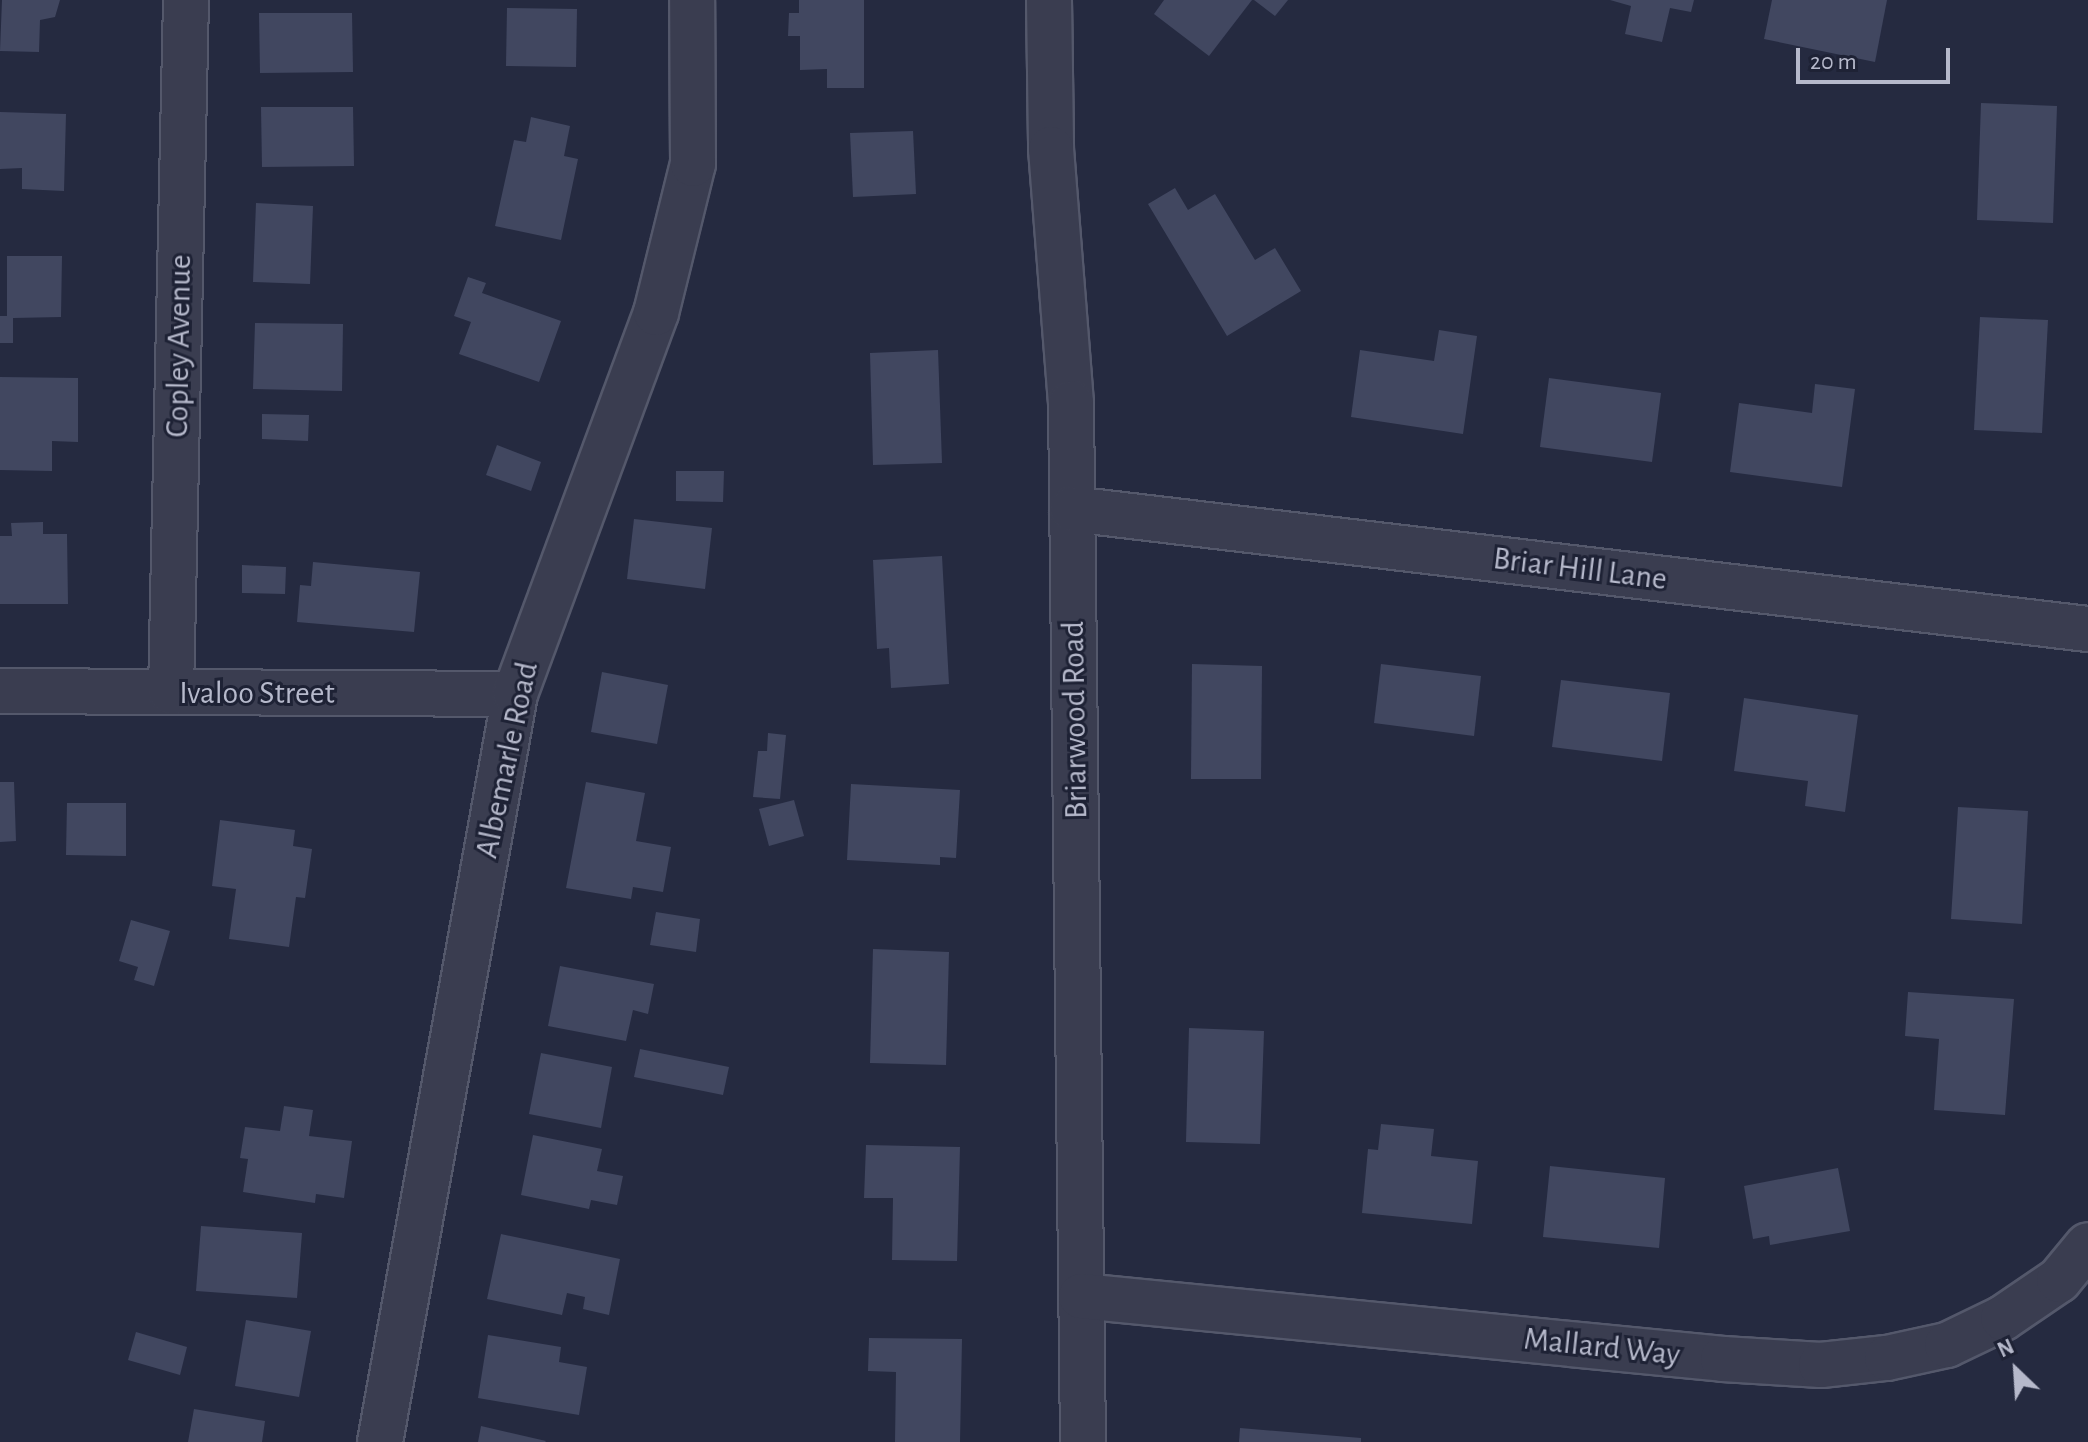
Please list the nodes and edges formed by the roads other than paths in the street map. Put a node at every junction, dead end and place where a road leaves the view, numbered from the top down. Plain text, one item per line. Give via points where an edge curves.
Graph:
1 (186, 0) edge
2 (692, 0) edge
3 (1049, 0) edge
4 (1072, 509) junction
5 (2088, 629) edge
6 (0, 691) edge
7 (171, 692) junction
8 (515, 694) junction
9 (2088, 1245) edge
10 (1081, 1296) junction
11 (380, 1442) edge
12 (1083, 1442) edge

1 - 7 street, Copley Avenue
2 - 8 street, Albemarle Road via 693,164 656,313
3 - 4 street, Briarwood Road via 1048,95 1071,403
4 - 5 street, Briar Hill Lane
4 - 10 street, Briarwood Road
6 - 7 street, Ivaloo Street
7 - 8 street, Ivaloo Street
8 - 11 street, Albemarle Road
9 - 10 street, Mallard Way via 2059,1280 2003,1318 1947,1345 1821,1365
10 - 12 street, Briarwood Road

